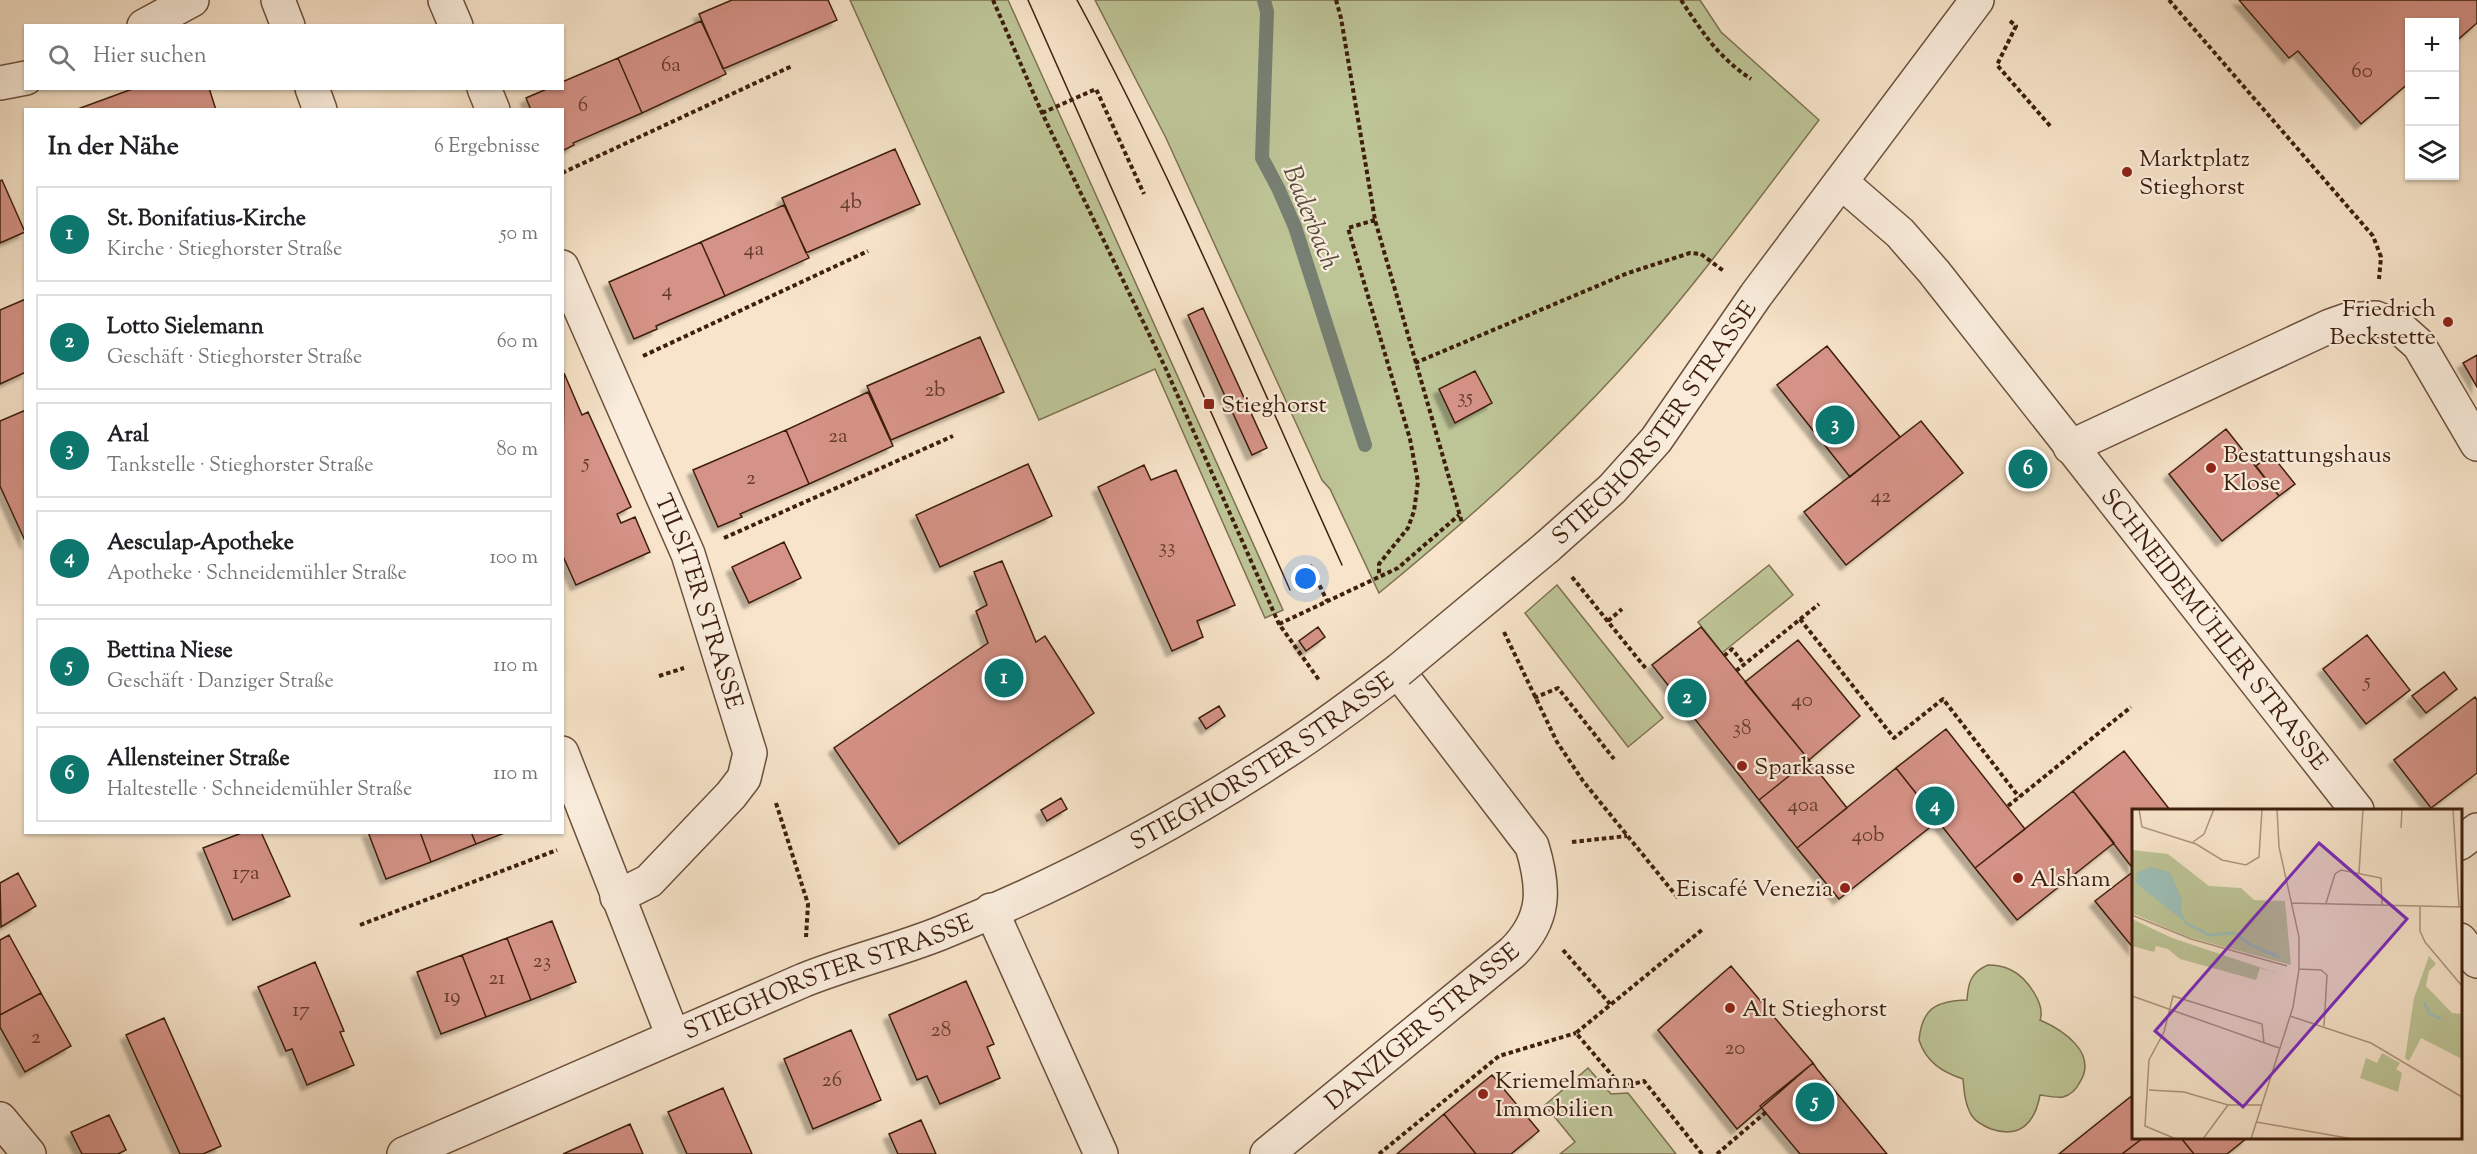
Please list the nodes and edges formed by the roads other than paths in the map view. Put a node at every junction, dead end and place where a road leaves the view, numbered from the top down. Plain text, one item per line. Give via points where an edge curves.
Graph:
1 (192, 0) edge
2 (279, 0) edge
3 (445, 0) edge
4 (1977, 0) edge
5 (148, 24) edge
6 (287, 24) edge
7 (455, 24) edge
8 (24, 78) edge
9 (0, 83) edge
10 (313, 90) edge
11 (485, 90) edge
12 (319, 108) edge
13 (492, 108) edge
14 (1841, 182) junction
15 (564, 271) edge
16 (2477, 444) edge
17 (2070, 447) junction
18 (1398, 671) junction
19 (564, 758) edge
20 (2356, 809) edge
21 (2477, 830) edge
22 (2462, 841) edge
23 (617, 897) junction
24 (991, 910) junction
25 (2462, 942) edge
26 (2477, 961) edge
27 (673, 1036) junction
28 (0, 1119) edge
29 (29, 1154) edge
30 (404, 1154) edge
31 (1101, 1154) edge
32 (1267, 1154) edge

1 - 5 street
2 - 6 street
3 - 7 street
4 - 14 street, STIEGHORSTER STRASSE
8 - 9 street
10 - 12 street
11 - 13 street
14 - 17 street, SCHNEIDEMÜHLER STRASSE via 1900,233 1934,272
14 - 18 street, STIEGHORSTER STRASSE, bridge via 1756,295 1656,440 1612,489
15 - 23 street, TILSITER STRASSE via 688,554 750,753 744,778 731,795 649,881
16 - 17 street via 2419,345 2400,328 2376,318 2330,326
17 - 20 street, SCHNEIDEMÜHLER STRASSE
18 - 24 street, STIEGHORSTER STRASSE via 1281,755 1159,828
18 - 32 street, DANZIGER STRASSE via 1532,846 1541,873 1537,920 1527,939 1513,952
19 - 23 street
21 - 22 street
23 - 27 street
24 - 27 street, STIEGHORSTER STRASSE via 916,942 832,968
24 - 31 street
25 - 26 street
27 - 30 street, STIEGHORSTER STRASSE
28 - 29 street

